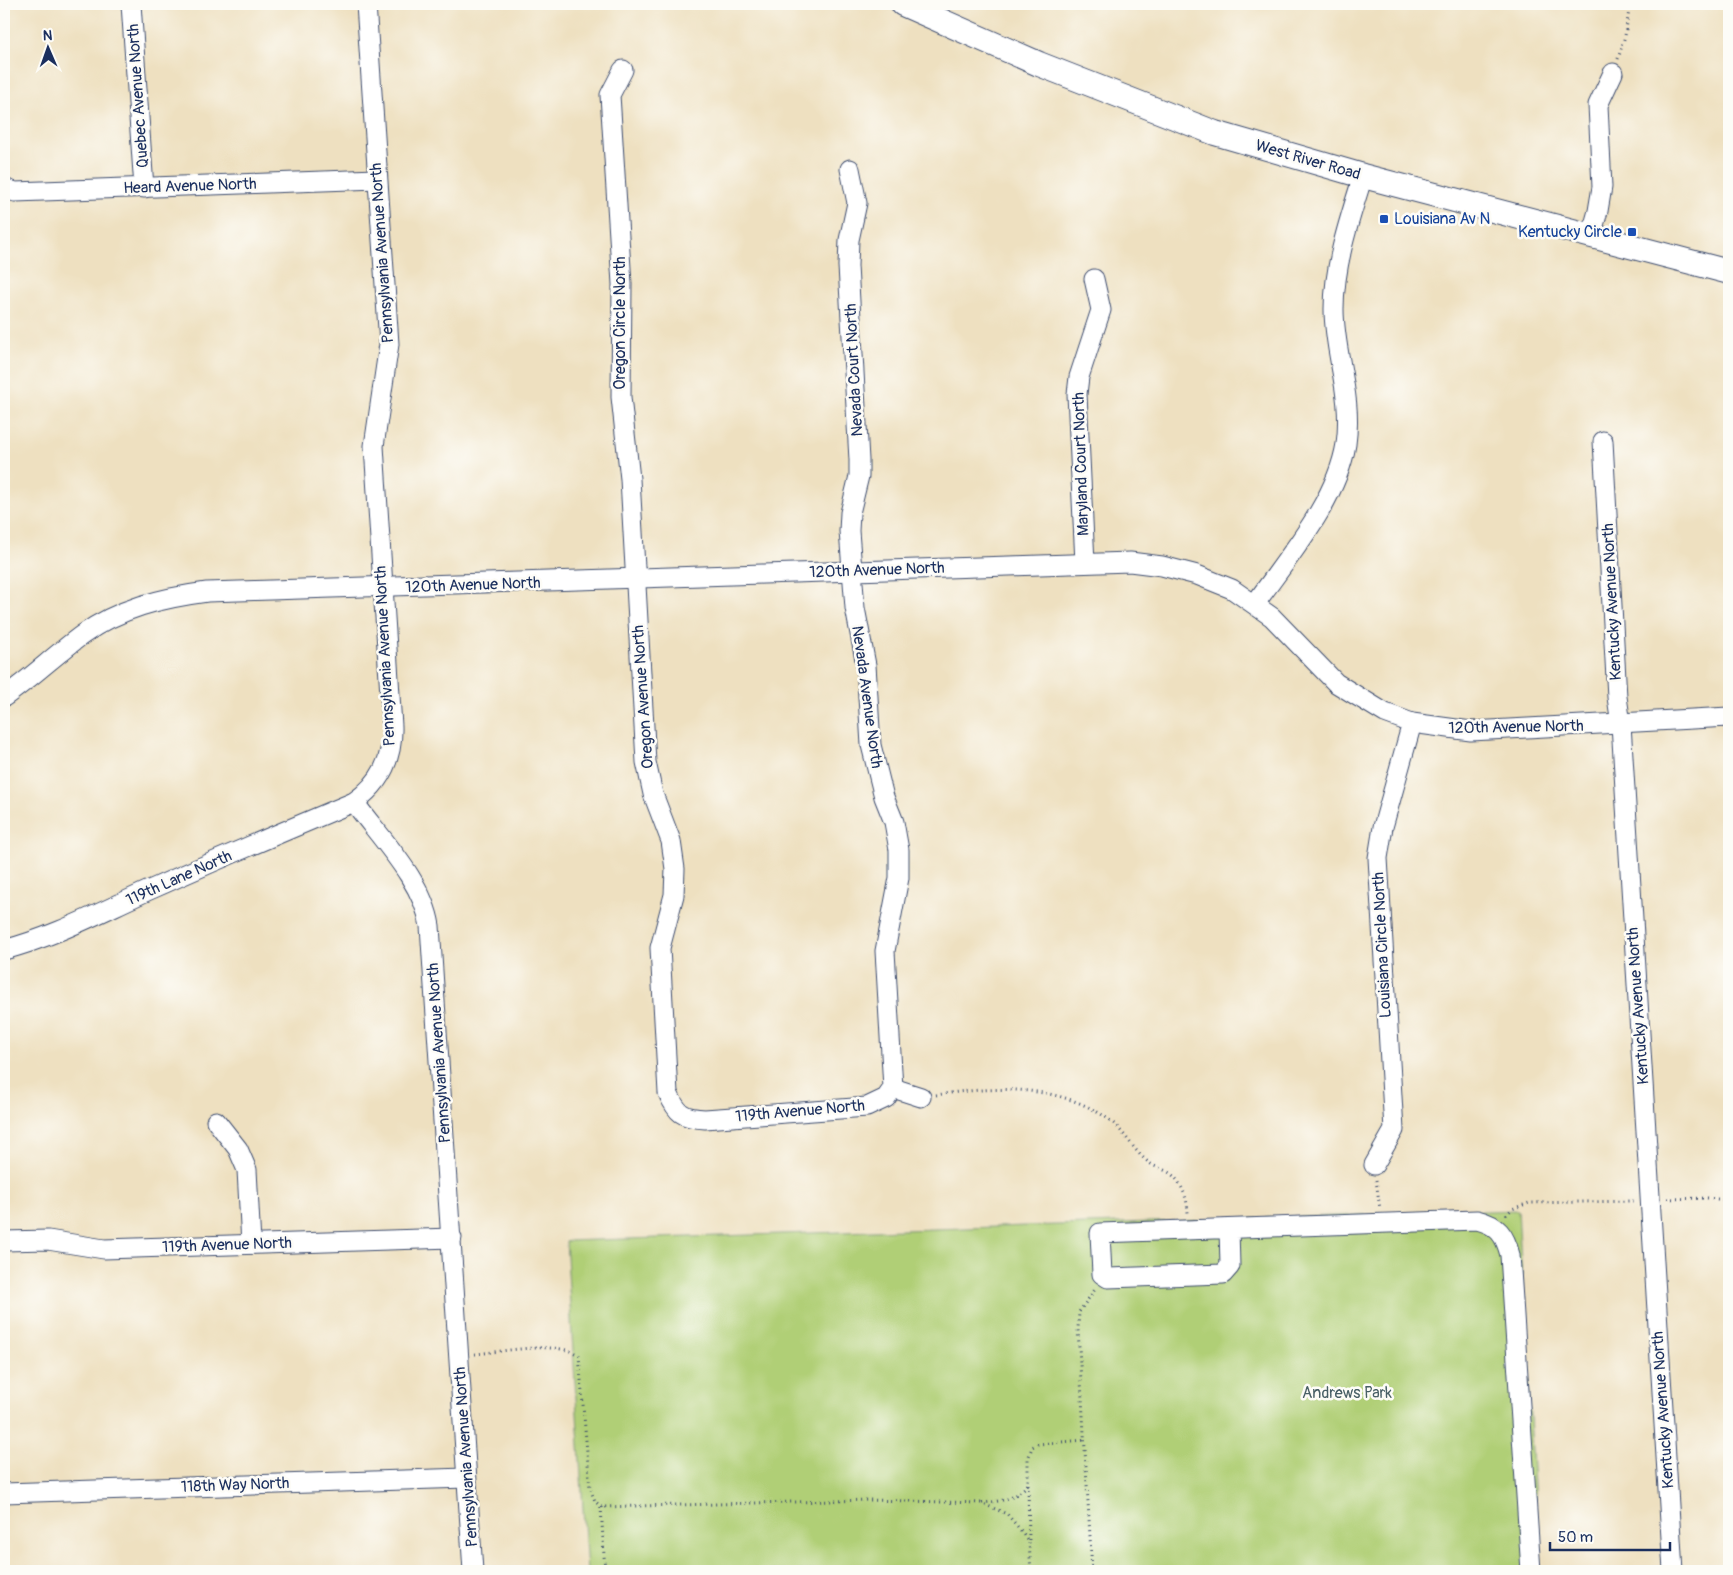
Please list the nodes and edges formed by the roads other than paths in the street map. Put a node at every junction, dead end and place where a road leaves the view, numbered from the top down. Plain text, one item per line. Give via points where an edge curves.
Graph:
1 (131, 4) edge
2 (366, 4) edge
3 (903, 4) edge
4 (623, 70) dead end
5 (1613, 73) road end
6 (850, 168) dead end
7 (1363, 176) junction
8 (378, 179) junction
9 (4, 188) edge
10 (144, 188) junction
11 (1591, 236) junction
12 (1729, 272) edge
13 (1094, 279) dead end
14 (1604, 441) dead end
15 (1085, 563) junction
16 (852, 571) junction
17 (635, 579) junction
18 (383, 588) junction
19 (1255, 604) junction
20 (4, 697) edge
21 (1729, 717) edge
22 (1412, 723) junction
23 (1621, 724) junction
24 (354, 802) junction
25 (4, 950) edge
26 (893, 1088) junction
27 (921, 1097) road end
28 (675, 1108) joint
29 (216, 1121) dead end
30 (1374, 1165) road end
31 (1229, 1229) junction
32 (452, 1238) junction
33 (4, 1241) edge
34 (251, 1244) junction
35 (466, 1478) junction
36 (4, 1493) edge
37 (473, 1571) edge
38 (1531, 1571) edge
39 (1673, 1571) edge

1 - 10 street, Quebec Avenue North
2 - 8 street, Pennsylvania Avenue North
3 - 7 main road, West River Road via 964,33 1151,109 1230,138
4 - 17 street, Oregon Circle North via 610,95 622,284 621,397 630,479
5 - 11 street via 1598,105 1602,187
6 - 16 street, Nevada Court North via 857,203 849,240 848,266 860,460 850,513
7 - 11 main road, West River Road
7 - 19 street via 1343,244 1334,309 1346,388 1346,445 1329,494
8 - 10 street, Heard Avenue North
8 - 18 street, Pennsylvania Avenue North via 389,344 374,446
9 - 10 street, Heard Avenue North via 15,192
11 - 12 main road, West River Road
13 - 15 street, Maryland Court North via 1101,310 1079,377 1077,394
14 - 23 street, Kentucky Avenue North
15 - 16 street, 120th Avenue North
15 - 19 street, 120th Avenue North via 1130,562 1162,566 1232,589
16 - 17 street, 120th Avenue North
16 - 26 street, Nevada Avenue North via 866,665 871,746 899,850 899,878 885,951
17 - 18 street, 120th Avenue North
17 - 28 street, Oregon Avenue North via 646,762 671,842 675,869 674,895 660,948 668,1093
18 - 20 street, 120th Avenue North via 207,592 141,605 82,635
18 - 24 street, Pennsylvania Avenue North via 392,742 385,769 376,783
19 - 22 street, 120th Avenue North via 1286,630 1336,683 1385,713
21 - 23 street, 120th Avenue North
22 - 23 street, 120th Avenue North via 1471,731
22 - 30 street, Louisiana Circle North via 1383,827 1378,858 1394,1130
23 - 39 street, Kentucky Avenue North
24 - 25 street, 119th Lane North via 152,888 80,924
24 - 32 street, Pennsylvania Avenue North via 417,886 428,911
26 - 27 street
26 - 28 street, 119th Avenue North via 886,1098 867,1107 705,1119 683,1115
29 - 34 street via 238,1150 247,1170
31 - 31 street via 1230,1266 1223,1274 1108,1278 1102,1274 1100,1232
31 - 38 street via 1477,1220 1497,1228 1507,1241 1510,1255
32 - 34 street, 119th Avenue North
32 - 35 street, Pennsylvania Avenue North
33 - 34 street, 119th Avenue North via 48,1240 104,1249
35 - 36 street, 118th Way North
35 - 37 street, Pennsylvania Avenue North

